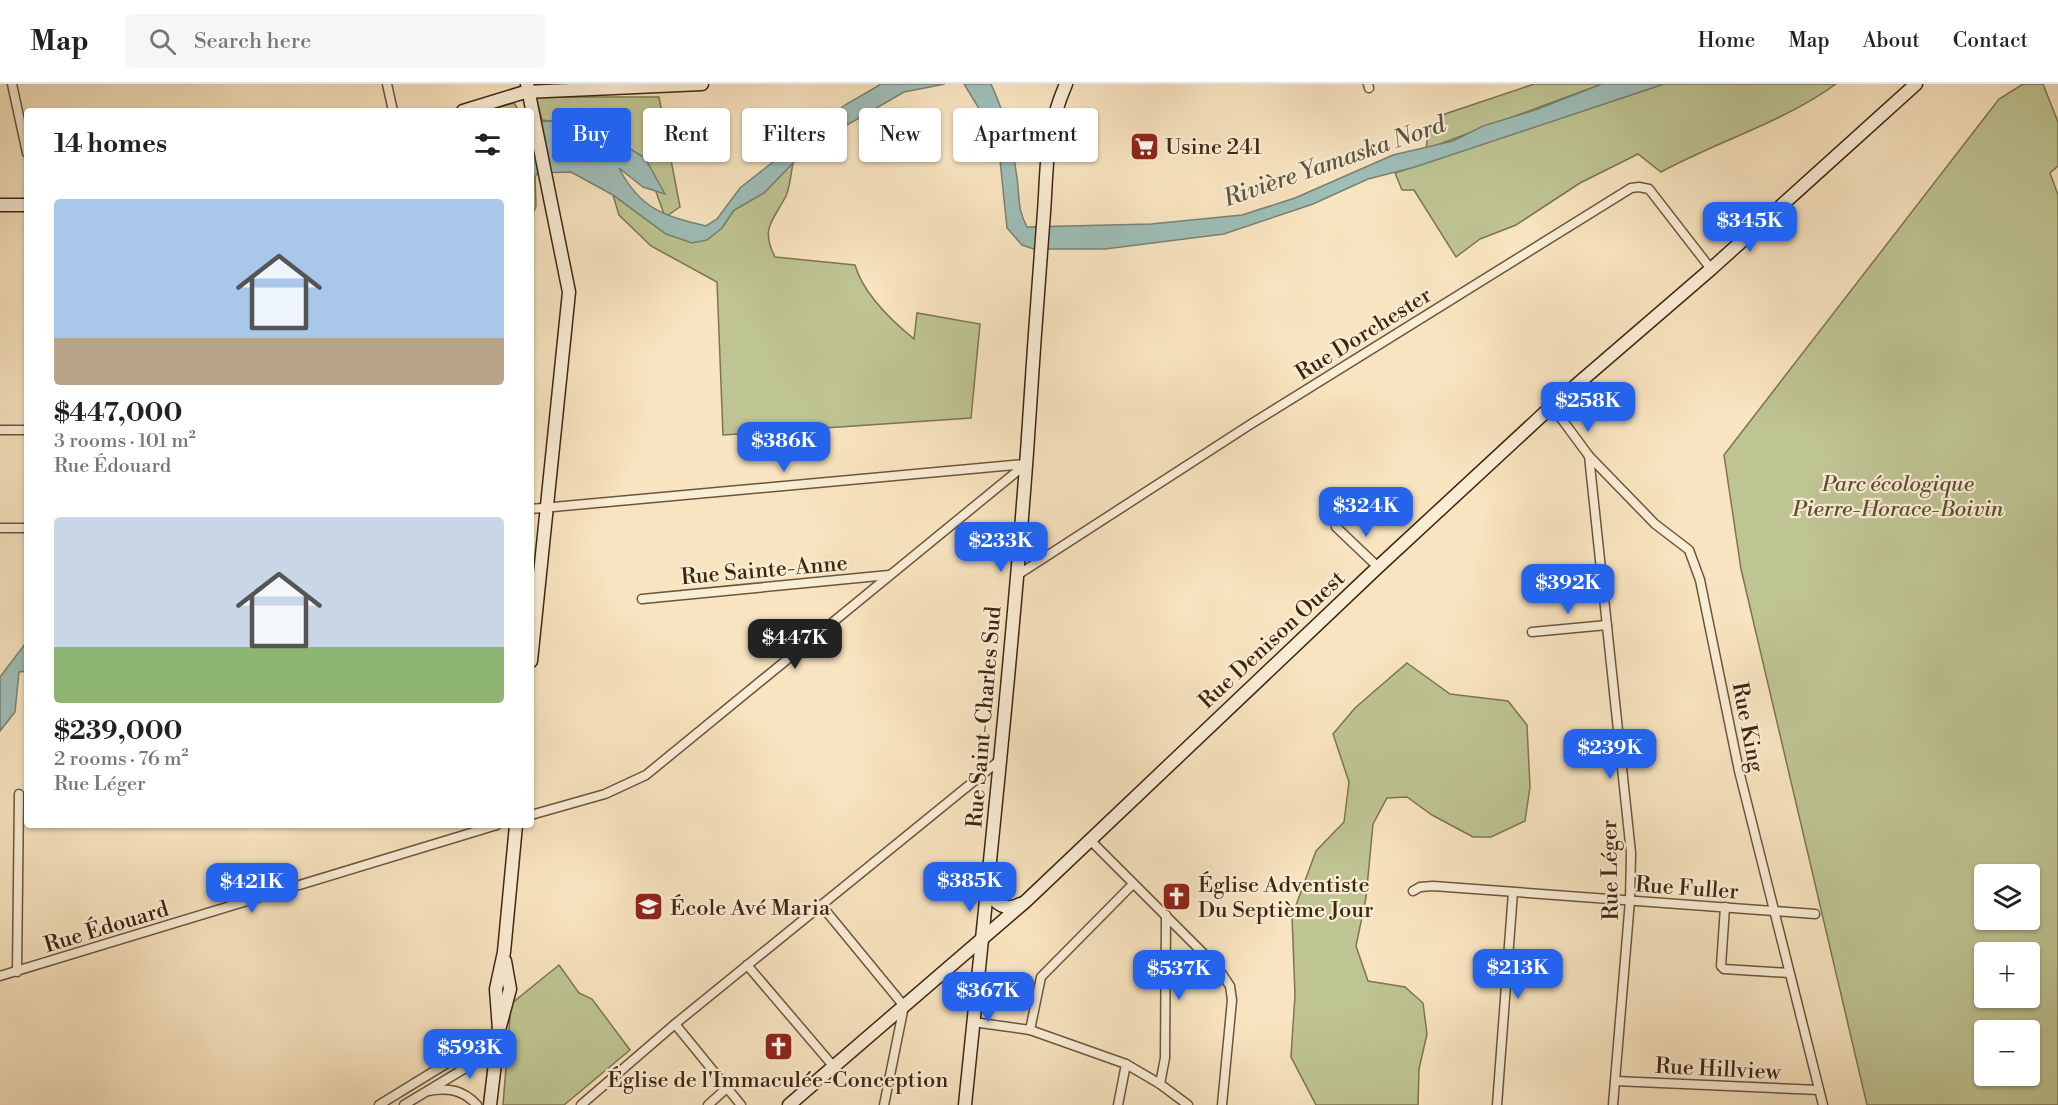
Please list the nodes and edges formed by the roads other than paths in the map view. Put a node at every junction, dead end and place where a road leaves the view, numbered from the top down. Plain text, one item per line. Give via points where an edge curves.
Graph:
1 (12, 84) edge
2 (387, 84) edge
3 (702, 84) edge
4 (1066, 84) edge
5 (1916, 84) edge
6 (677, 86) edge
7 (529, 92) edge
8 (392, 108) edge
9 (473, 108) edge
10 (532, 108) edge
11 (534, 116) edge
12 (24, 139) edge
13 (0, 205) edge
14 (24, 205) edge
15 (1711, 268) junction
16 (1552, 406) junction
17 (0, 430) edge
18 (24, 430) edge
19 (1589, 456) junction
20 (1026, 464) junction
21 (534, 508) edge
22 (545, 508) junction
23 (1336, 527) dead end
24 (0, 528) edge
25 (24, 528) edge
26 (1378, 567) junction
27 (889, 575) junction
28 (1016, 576) junction
29 (642, 599) dead end
30 (534, 624) edge
31 (1607, 625) junction
32 (1532, 632) dead end
33 (1000, 760) junction
34 (19, 794) dead end
35 (23, 812) edge
36 (534, 814) edge
37 (487, 828) edge
38 (516, 828) edge
39 (1089, 839) junction
40 (1133, 884) junction
41 (988, 891) junction
42 (1413, 891) dead end
43 (1513, 892) junction
44 (1630, 900) junction
45 (1026, 901) junction
46 (821, 906) junction
47 (1725, 907) junction
48 (1774, 911) junction
49 (1815, 914) dead end
50 (1166, 915) junction
51 (982, 939) junction
52 (747, 965) junction
53 (17, 972) junction
54 (1789, 973) junction
55 (0, 976) edge
56 (904, 1006) junction
57 (973, 1022) junction
58 (675, 1024) junction
59 (1030, 1030) junction
60 (498, 1035) junction
61 (1126, 1064) junction
62 (834, 1067) junction
63 (1615, 1081) junction
64 (1160, 1083) junction
65 (728, 1088) junction
66 (1819, 1090) junction
67 (422, 1092) junction
68 (379, 1105) edge
69 (404, 1105) edge
70 (477, 1105) edge
71 (490, 1105) edge
72 (580, 1105) edge
73 (708, 1105) edge
74 (741, 1105) edge
75 (789, 1105) edge
76 (884, 1105) edge
77 (965, 1105) edge
78 (1118, 1105) edge
79 (1188, 1105) edge
80 (1222, 1105) edge
81 (1497, 1105) edge
82 (1613, 1105) edge
83 (1823, 1105) edge

1 - 12 street
2 - 8 street
3 - 6 street
4 - 20 street, Rue Saint-Charles Sud via 1053,113 1047,144
5 - 15 street, Rue Denison Ouest
6 - 7 street
7 - 9 street
7 - 10 street
11 - 22 street via 569,292
13 - 14 street
15 - 16 street, Rue Denison Ouest
15 - 28 street, Rue Dorchester via 1649,189 1631,189 1251,424
16 - 19 street, Rue King
16 - 26 street, Rue Denison Ouest
17 - 18 street
19 - 31 street, Rue Léger
19 - 48 street, Rue King via 1655,524 1689,550 1700,580 1739,771
20 - 22 street
20 - 27 street
20 - 28 street, Rue Saint-Charles Sud
21 - 22 street
22 - 30 street
23 - 26 street
24 - 25 street
26 - 39 street, Rue Denison Ouest
27 - 29 street, Rue Sainte-Anne
27 - 36 street via 646,775 604,794
28 - 33 street, Rue Saint-Charles Sud
31 - 32 street
31 - 44 street, Rue Léger via 1631,853
33 - 41 street, Rue Saint-Charles Sud
33 - 46 street
34 - 35 street
35 - 53 street
37 - 53 street, Rue Édouard
38 - 60 street via 504,952 496,989
39 - 40 street
39 - 45 street, Rue Denison Ouest
40 - 50 street
40 - 59 street via 1041,977
41 - 45 street via 1004,907 1014,908
41 - 51 street, Rue Saint-Charles Sud
42 - 43 street, Rue Fuller via 1432,886
43 - 44 street, Rue Fuller
43 - 81 street
44 - 47 street, Rue Fuller
44 - 63 street, Rue Léger
45 - 51 street, Rue Denison Ouest
46 - 52 street
46 - 56 street
47 - 48 street, Rue Fuller
47 - 54 street via 1721,966
48 - 49 street, Rue Fuller
48 - 54 street, Rue King
50 - 64 street via 1165,1058
50 - 80 street via 1218,968 1230,986
51 - 56 street, Rue Denison Ouest
51 - 57 street, Rue Saint-Charles Sud
52 - 58 street
52 - 62 street
53 - 55 street, Rue Édouard
54 - 66 street, Rue King
56 - 62 street, Rue Denison Ouest
56 - 76 street
57 - 59 street
57 - 77 street, Rue Saint-Charles Sud
58 - 65 street
58 - 72 street
59 - 61 street
60 - 67 street via 482,1058
60 - 68 street
60 - 71 street
61 - 64 street
61 - 78 street
62 - 75 street, Rue Denison Ouest
63 - 66 street, Rue Hillview
63 - 82 street, Rue Léger
64 - 79 street
65 - 73 street
65 - 74 street
66 - 83 street, Rue King
67 - 69 street
67 - 70 street via 444,1088 458,1091

